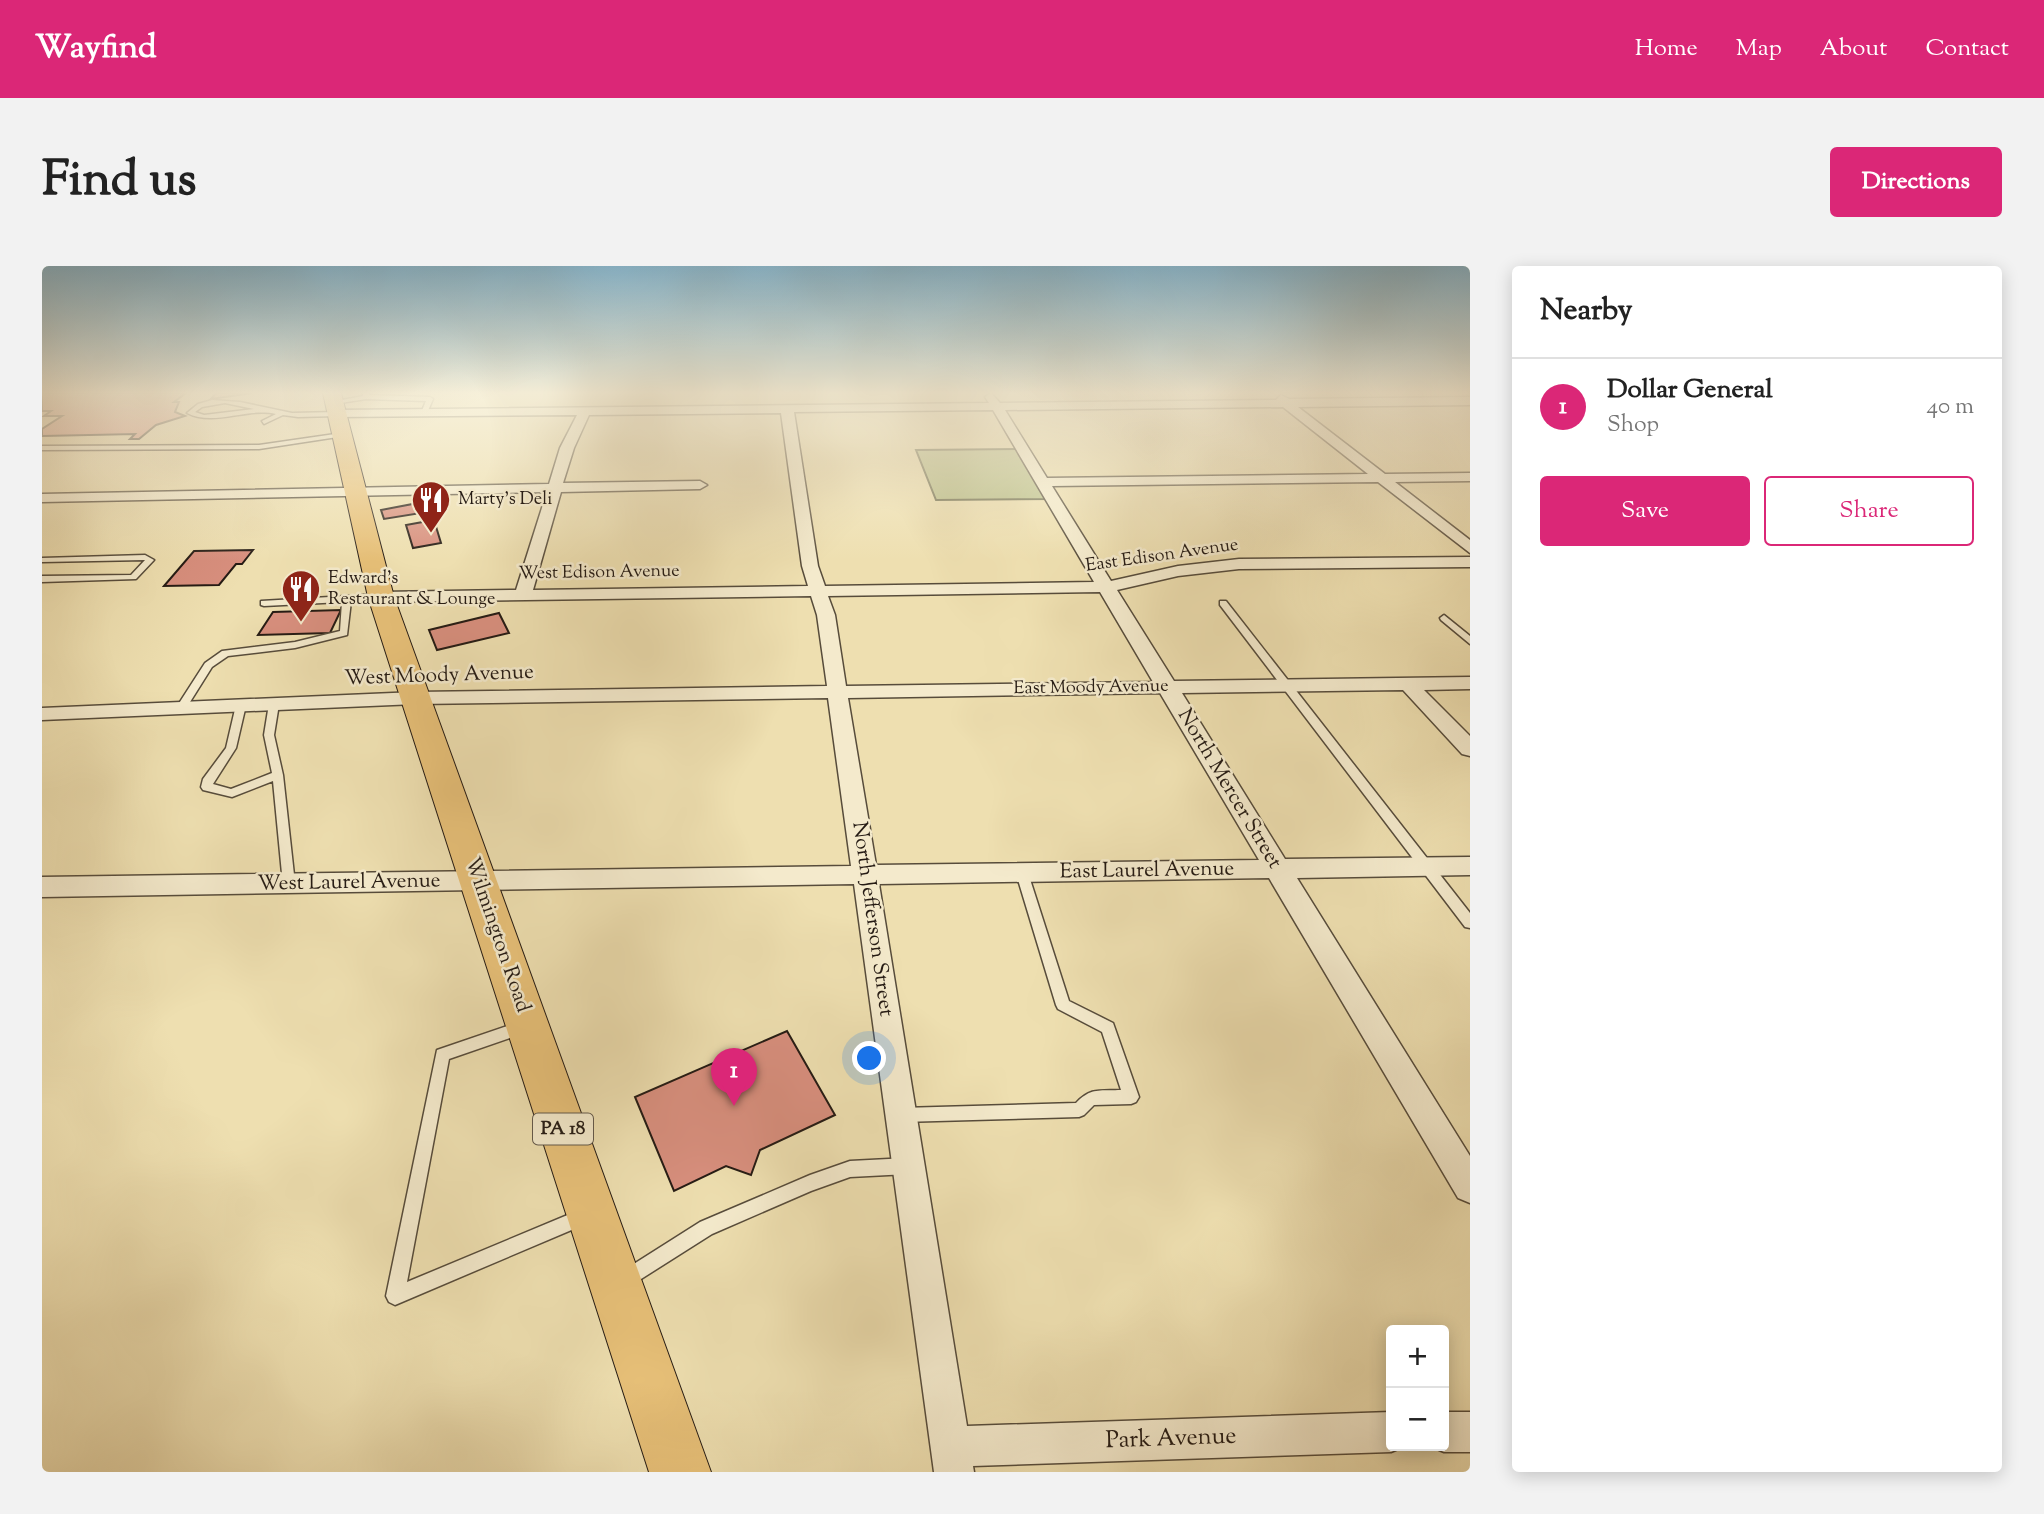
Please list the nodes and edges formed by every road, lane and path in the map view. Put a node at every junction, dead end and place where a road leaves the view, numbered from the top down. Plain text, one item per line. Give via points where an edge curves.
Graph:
1 (346, 449) edge
2 (567, 449) edge
3 (794, 449) edge
4 (1023, 449) edge
5 (1344, 449) edge
6 (1470, 477) edge
7 (1380, 478) junction
8 (1043, 482) junction
9 (701, 485) dead end
10 (556, 488) junction
11 (356, 492) junction
12 (42, 498) edge
13 (1470, 548) edge
14 (42, 560) edge
15 (1470, 562) edge
16 (42, 579) edge
17 (1106, 587) junction
18 (818, 591) junction
19 (523, 595) junction
20 (381, 597) junction
21 (346, 598) junction
22 (264, 603) dead end
23 (1223, 603) dead end
24 (1444, 618) dead end
25 (1470, 641) edge
26 (1470, 683) edge
27 (1408, 684) junction
28 (1286, 685) junction
29 (1167, 687) junction
30 (838, 691) junction
31 (416, 698) junction
32 (274, 704) junction
33 (240, 705) junction
34 (181, 708) junction
35 (42, 714) edge
36 (1470, 749) edge
37 (278, 775) junction
38 (1470, 866) edge
39 (1426, 867) junction
40 (1277, 869) junction
41 (1022, 873) junction
42 (865, 875) junction
43 (478, 881) junction
44 (289, 884) junction
45 (42, 887) edge
46 (1470, 923) edge
47 (528, 1025) junction
48 (901, 1115) junction
49 (908, 1166) junction
50 (1470, 1186) edge
51 (592, 1212) junction
52 (617, 1285) junction
53 (1386, 1432) edge
54 (1449, 1432) edge
55 (1470, 1432) edge
56 (952, 1459) edge
57 (680, 1472) edge

1 - 11 main road, Wilmington Road / PA 18
2 - 10 street
3 - 18 street, North Jefferson Street via 810,566
4 - 8 street, North Mercer Street
5 - 7 street
6 - 7 street
7 - 8 street
7 - 13 street
8 - 17 street, North Mercer Street
9 - 10 street
10 - 11 street
10 - 19 street
11 - 12 street
11 - 20 main road, Wilmington Road / PA 18
14 - 16 lane via 150,560 133,577
15 - 17 street, East Edison Avenue via 1220,565
17 - 18 street, East Edison Avenue
17 - 29 street, North Mercer Street
18 - 19 street, West Edison Avenue
18 - 30 street, North Jefferson Street
19 - 20 street, West Edison Avenue
20 - 21 lane
20 - 31 main road, Wilmington Road / PA 18
21 - 22 lane
21 - 34 lane via 344,633 295,645 225,653 208,665
23 - 28 lane
24 - 25 lane
26 - 27 street, East Moody Avenue
27 - 28 street, East Moody Avenue
27 - 36 street
28 - 29 street, East Moody Avenue
28 - 39 lane
29 - 30 street, East Moody Avenue
29 - 40 street, North Mercer Street
30 - 31 street, West Moody Avenue
30 - 42 street, North Jefferson Street
31 - 32 street, West Moody Avenue
31 - 43 main road, Wilmington Road / PA 18
32 - 33 street, West Moody Avenue
32 - 37 lane via 269,735
33 - 34 street, West Moody Avenue
33 - 37 lane via 232,748 207,787 232,793
34 - 35 street, West Moody Avenue
37 - 44 lane
38 - 39 street, East Laurel Avenue
39 - 40 street, East Laurel Avenue
39 - 46 lane
40 - 41 street, East Laurel Avenue
40 - 50 street, North Mercer Street
41 - 42 street, East Laurel Avenue
41 - 48 lane via 1063,1005 1108,1028 1132,1097 1091,1098 1079,1111
42 - 43 street, West Laurel Avenue
42 - 48 street, North Jefferson Street
43 - 44 street, West Laurel Avenue
43 - 47 main road, Wilmington Road / PA 18
44 - 45 street, West Laurel Avenue
47 - 51 main road, Wilmington Road / PA 18
47 - 51 lane via 442,1055 395,1296
48 - 49 street, North Jefferson Street
49 - 52 lane via 850,1169 810,1183 706,1227
49 - 56 street, North Jefferson Street
51 - 52 main road, Wilmington Road / PA 18
52 - 57 main road, Wilmington Road / PA 18
53 - 56 street, Park Avenue
54 - 55 street

